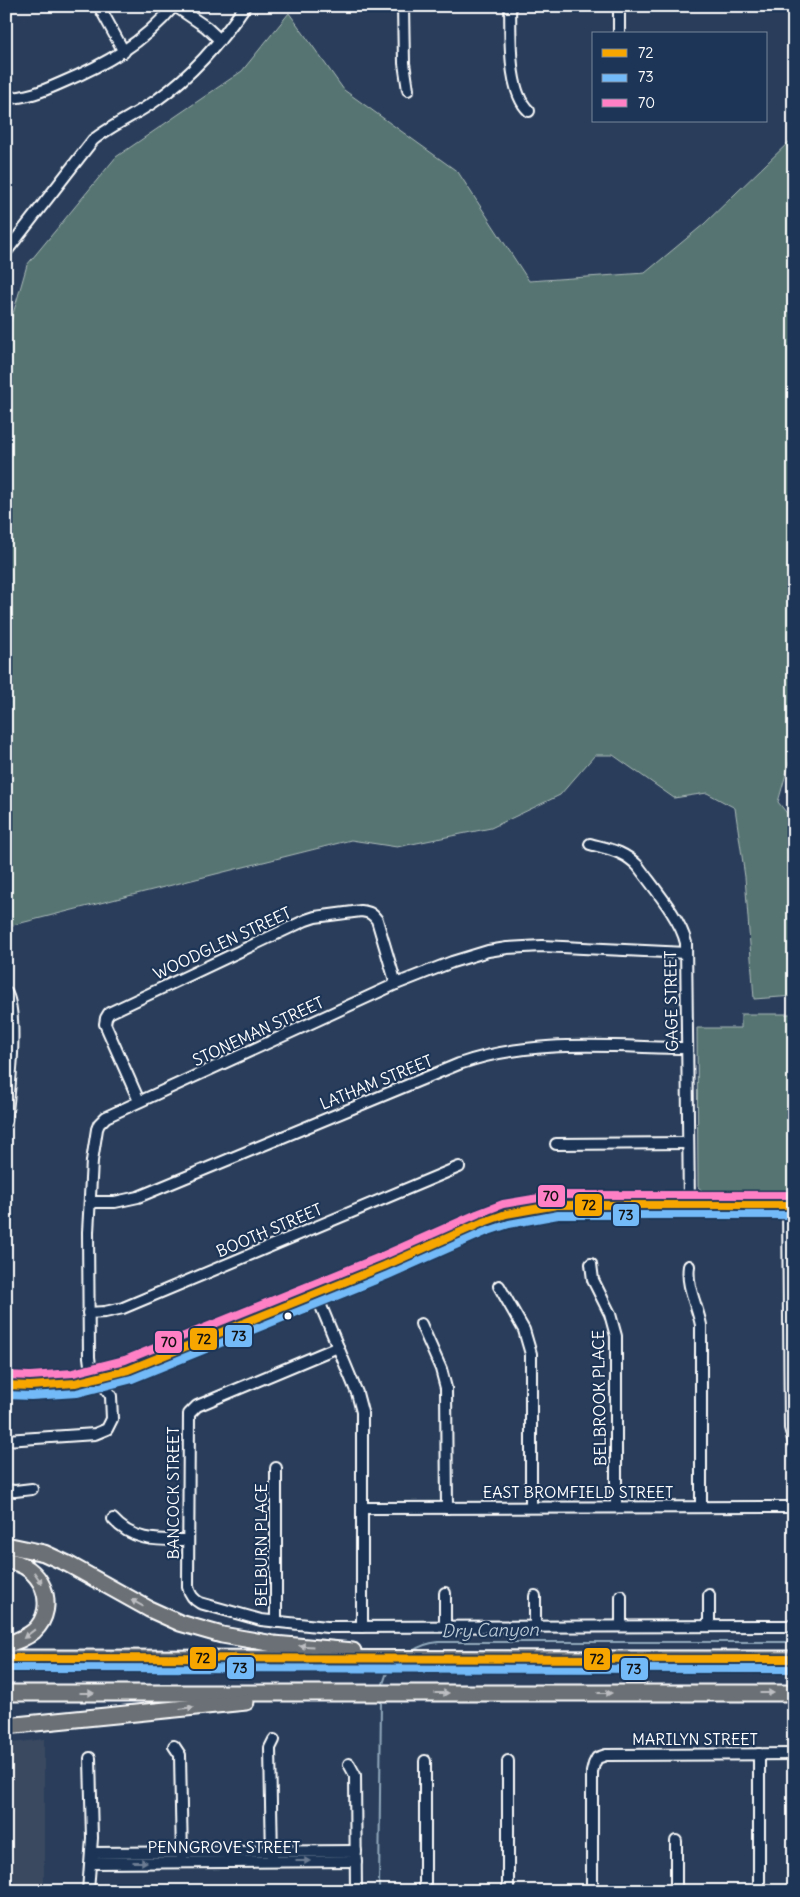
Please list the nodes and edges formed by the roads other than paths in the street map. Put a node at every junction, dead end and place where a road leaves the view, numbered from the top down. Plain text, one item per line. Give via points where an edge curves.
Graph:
1 (99, 6) edge
2 (174, 6) edge
3 (245, 6) edge
4 (403, 6) edge
5 (510, 6) edge
6 (619, 6) edge
7 (619, 32) edge
8 (220, 40) junction
9 (124, 52) junction
10 (408, 90) dead end
11 (6, 98) edge
12 (529, 111) dead end
13 (6, 252) edge
14 (590, 844) dead end
15 (686, 953) junction
16 (396, 984) junction
17 (6, 992) edge
18 (686, 1048) junction
19 (139, 1101) junction
20 (6, 1121) edge
21 (688, 1143) junction
22 (556, 1144) dead end
23 (459, 1167) dead end
24 (90, 1202) junction
25 (689, 1205) junction
26 (791, 1205) edge
27 (791, 1262) edge
28 (591, 1264) dead end
29 (689, 1266) dead end
30 (499, 1286) dead end
31 (316, 1294) junction
32 (88, 1313) junction
33 (421, 1324) dead end
34 (338, 1346) junction
35 (99, 1378) junction
36 (6, 1385) edge
37 (791, 1388) edge
38 (6, 1440) edge
39 (794, 1443) edge
40 (276, 1468) dead end
41 (32, 1489) dead end
42 (6, 1490) edge
43 (531, 1507) junction
44 (616, 1507) junction
45 (701, 1507) junction
46 (794, 1507) edge
47 (363, 1508) junction
48 (447, 1508) junction
49 (113, 1519) dead end
50 (188, 1540) junction
51 (6, 1545) edge
52 (6, 1561) edge
53 (445, 1593) dead end
54 (709, 1595) dead end
55 (535, 1596) dead end
56 (621, 1596) dead end
57 (276, 1622) junction
58 (362, 1626) junction
59 (445, 1626) junction
60 (535, 1626) junction
61 (621, 1626) junction
62 (709, 1626) junction
63 (794, 1626) edge
64 (6, 1645) edge
65 (6, 1658) edge
66 (388, 1659) junction
67 (794, 1659) edge
68 (6, 1693) edge
69 (38, 1693) junction
70 (325, 1693) junction
71 (794, 1693) edge
72 (6, 1697) edge
73 (6, 1726) edge
74 (274, 1740) dead end
75 (174, 1746) dead end
76 (759, 1754) junction
77 (794, 1754) edge
78 (90, 1758) dead end
79 (425, 1761) dead end
80 (508, 1761) dead end
81 (349, 1764) dead end
82 (676, 1841) dead end
83 (272, 1856) junction
84 (356, 1856) junction
85 (182, 1857) junction
86 (92, 1858) junction
87 (88, 1891) edge
88 (356, 1891) edge
89 (425, 1891) edge
90 (508, 1891) edge
91 (592, 1891) edge
92 (676, 1891) edge
93 (759, 1891) edge

1 - 9 street
2 - 8 street
2 - 9 street via 143,39
3 - 8 street
4 - 10 street
5 - 12 street via 512,63 522,105
6 - 7 street
8 - 13 street via 199,64 159,99 93,140
9 - 11 street via 92,70 39,92
14 - 15 street, GAGE STREET via 623,854 638,866 681,928
15 - 16 street, STONEMAN STREET via 542,946 507,948 452,962
15 - 18 street, GAGE STREET
16 - 19 street, STONEMAN STREET
16 - 19 street, WOODGLEN STREET via 373,914 361,911 306,920 109,1013 105,1024
17 - 20 street via 12,1010 12,1038
18 - 21 street, GAGE STREET
18 - 24 street, LATHAM STREET via 554,1046 496,1052 459,1064 138,1197 115,1202
19 - 24 street, STONEMAN STREET via 106,1117 99,1124 92,1161
21 - 22 street
21 - 25 street, GAGE STREET
23 - 32 street, BOOTH STREET via 123,1308
24 - 32 street, STONEMAN STREET
25 - 26 main road
25 - 31 main road via 557,1205 506,1214
26 - 27 street
27 - 37 street
28 - 44 street, BELBROOK PLACE via 593,1280 610,1314 616,1336
29 - 45 street via 688,1283 701,1325
30 - 43 street via 524,1330 530,1354
31 - 34 street
31 - 35 main road via 128,1370
32 - 35 street, STONEMAN STREET via 90,1365
33 - 48 street via 446,1388
34 - 47 street via 362,1412
34 - 50 street, BANCOCK STREET via 192,1409 188,1420
35 - 36 main road via 75,1383
35 - 38 street, STONEMAN STREET via 112,1400 112,1419 107,1429 95,1434
37 - 39 street via 790,1428
40 - 57 street, BELBURN PLACE
41 - 42 street
43 - 44 street, EAST BROMFIELD STREET
43 - 48 street, EAST BROMFIELD STREET
44 - 45 street, EAST BROMFIELD STREET
45 - 46 street, EAST BROMFIELD STREET
47 - 48 street, EAST BROMFIELD STREET
47 - 58 street
49 - 50 street via 122,1529 139,1536 156,1540
50 - 57 street, BANCOCK STREET via 188,1587 194,1600 246,1617
66 -> 51 highway via 346,1649 274,1644 222,1635 180,1623 44,1553
52 -> 64 highway via 23,1565 38,1576 46,1606 36,1629 22,1640
53 - 59 street
54 - 62 street
55 - 60 street
56 - 61 street
57 - 58 street
58 - 59 street
59 - 60 street
60 - 61 street
61 - 62 street
62 - 63 street
65 - 66 highway
66 - 67 highway
68 - 69 highway
69 -> 70 highway
69 - 72 highway
70 -> 71 highway
73 -> 70 highway
74 - 83 street via 270,1748
75 - 85 street via 180,1755
76 - 77 street, MARILYN STREET
76 - 91 street, MARILYN STREET via 606,1755 597,1758 592,1772
76 - 93 street
78 - 86 street
79 - 89 street
80 - 90 street
81 - 84 street via 355,1775
82 - 92 street
83 - 84 street, PENNGROVE STREET
83 - 85 street, PENNGROVE STREET
84 - 88 street
85 - 86 street, PENNGROVE STREET
86 - 87 street

